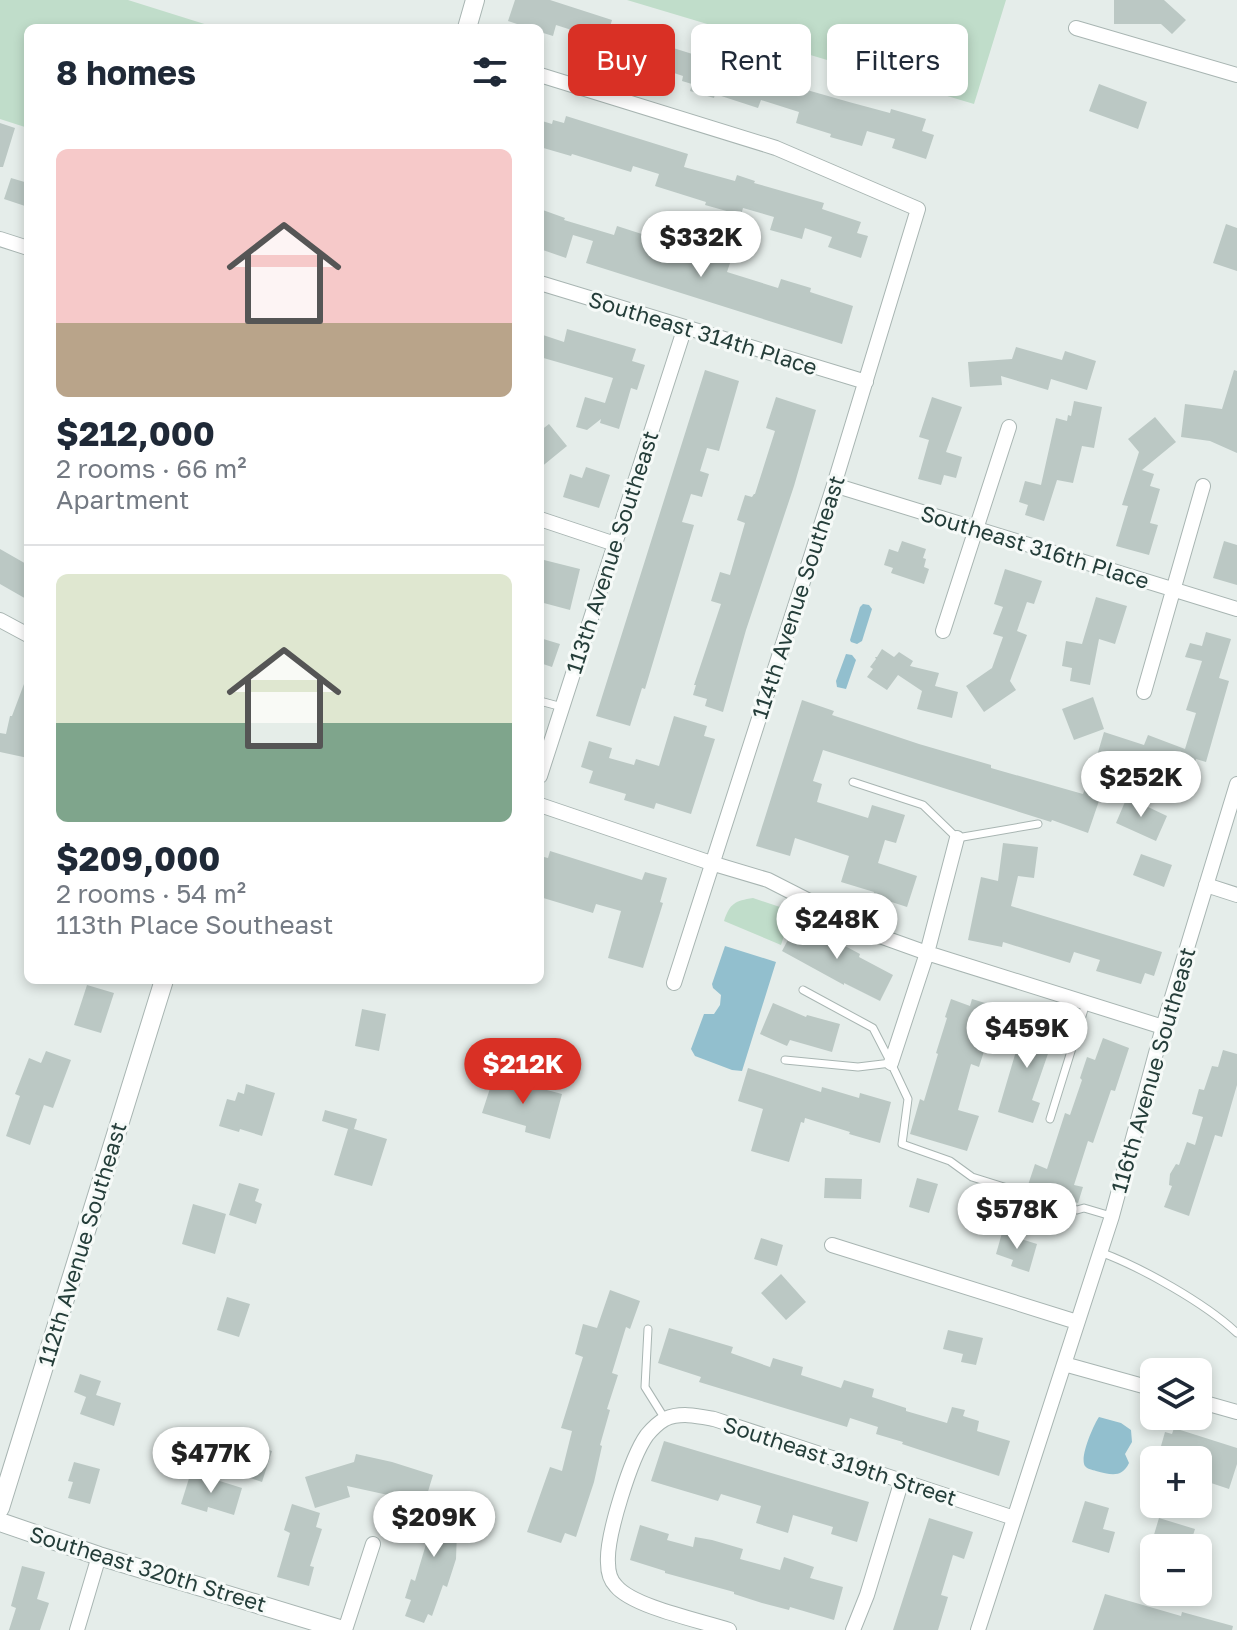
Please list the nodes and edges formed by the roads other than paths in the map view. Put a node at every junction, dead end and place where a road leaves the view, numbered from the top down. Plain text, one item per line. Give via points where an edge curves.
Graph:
1 (475, 0) edge
2 (468, 24) edge
3 (1076, 28) dead end
4 (1237, 75) edge
5 (544, 76) edge
6 (0, 239) edge
7 (24, 247) edge
8 (544, 284) edge
9 (685, 327) junction
10 (866, 382) junction
11 (1009, 427) dead end
12 (834, 485) junction
13 (1203, 486) dead end
14 (544, 520) edge
15 (977, 529) junction
16 (615, 544) junction
17 (1175, 589) junction
18 (1237, 609) edge
19 (0, 620) edge
20 (943, 631) dead end
21 (24, 633) edge
22 (1144, 692) dead end
23 (544, 702) edge
24 (562, 707) junction
25 (544, 763) edge
26 (853, 782) dead end
27 (1237, 784) edge
28 (544, 806) edge
29 (1038, 824) dead end
30 (957, 838) junction
31 (711, 863) junction
32 (1206, 885) junction
33 (1237, 895) edge
34 (927, 953) junction
35 (674, 983) dead end
36 (163, 984) edge
37 (803, 990) dead end
38 (1086, 1003) junction
39 (1163, 1027) junction
40 (785, 1060) dead end
41 (891, 1063) junction
42 (1050, 1119) dead end
43 (1112, 1216) junction
44 (832, 1245) dead end
45 (1100, 1252) junction
46 (1077, 1322) junction
47 (648, 1329) dead end
48 (1237, 1333) edge
49 (1064, 1364) junction
50 (1140, 1385) edge
51 (1212, 1405) edge
52 (1237, 1412) edge
53 (665, 1419) junction
54 (902, 1480) junction
55 (0, 1508) edge
56 (1014, 1518) junction
57 (0, 1522) edge
58 (373, 1544) dead end
59 (99, 1556) junction
60 (77, 1630) edge
61 (344, 1630) edge
62 (729, 1630) edge
63 (853, 1630) edge
64 (978, 1630) edge

1 - 2 street
3 - 4 street
5 - 10 street, 114th Avenue Southeast via 776,148 918,209
6 - 7 street
8 - 9 street, Southeast 314th Place
9 - 10 street, Southeast 314th Place
9 - 16 street, 113th Avenue Southeast
10 - 12 street, 114th Avenue Southeast
11 - 15 street
12 - 15 street, Southeast 316th Place
12 - 31 street, 114th Avenue Southeast
13 - 17 street
14 - 16 street
15 - 17 street, Southeast 316th Place
15 - 20 street
16 - 24 street, 113th Avenue Southeast
17 - 18 street, Southeast 316th Place
17 - 22 street
19 - 21 street
23 - 24 lane
24 - 25 street, 113th Avenue Southeast
26 - 30 lane via 923,805
27 - 32 street, 116th Avenue Southeast
28 - 31 street
29 - 30 lane
30 - 34 street
31 - 34 street via 768,880 874,934
31 - 35 street, 114th Avenue Southeast
32 - 33 street
32 - 39 street, 116th Avenue Southeast
34 - 38 street
34 - 41 street
36 - 55 street, 112th Avenue Southeast
37 - 41 lane via 873,1028
38 - 39 street
38 - 42 lane
39 - 43 street, 116th Avenue Southeast
40 - 41 lane via 858,1067
41 - 43 lane via 908,1099 902,1144 950,1161 972,1177
43 - 45 street, 116th Avenue Southeast
44 - 46 street
45 - 46 street, 116th Avenue Southeast
45 - 48 lane via 1179,1293
46 - 49 street, 116th Avenue Southeast
47 - 53 lane via 645,1387
49 - 50 street
49 - 56 street, 116th Avenue Southeast
51 - 52 street
53 - 54 street, Southeast 319th Street via 714,1419
53 - 62 street via 646,1437 630,1471 608,1547 609,1573 613,1584 633,1599
54 - 56 street, Southeast 319th Street
54 - 63 street
56 - 64 street, 116th Avenue Southeast
57 - 59 street, Southeast 320th Street
58 - 61 street
59 - 60 street
59 - 61 street, Southeast 320th Street

